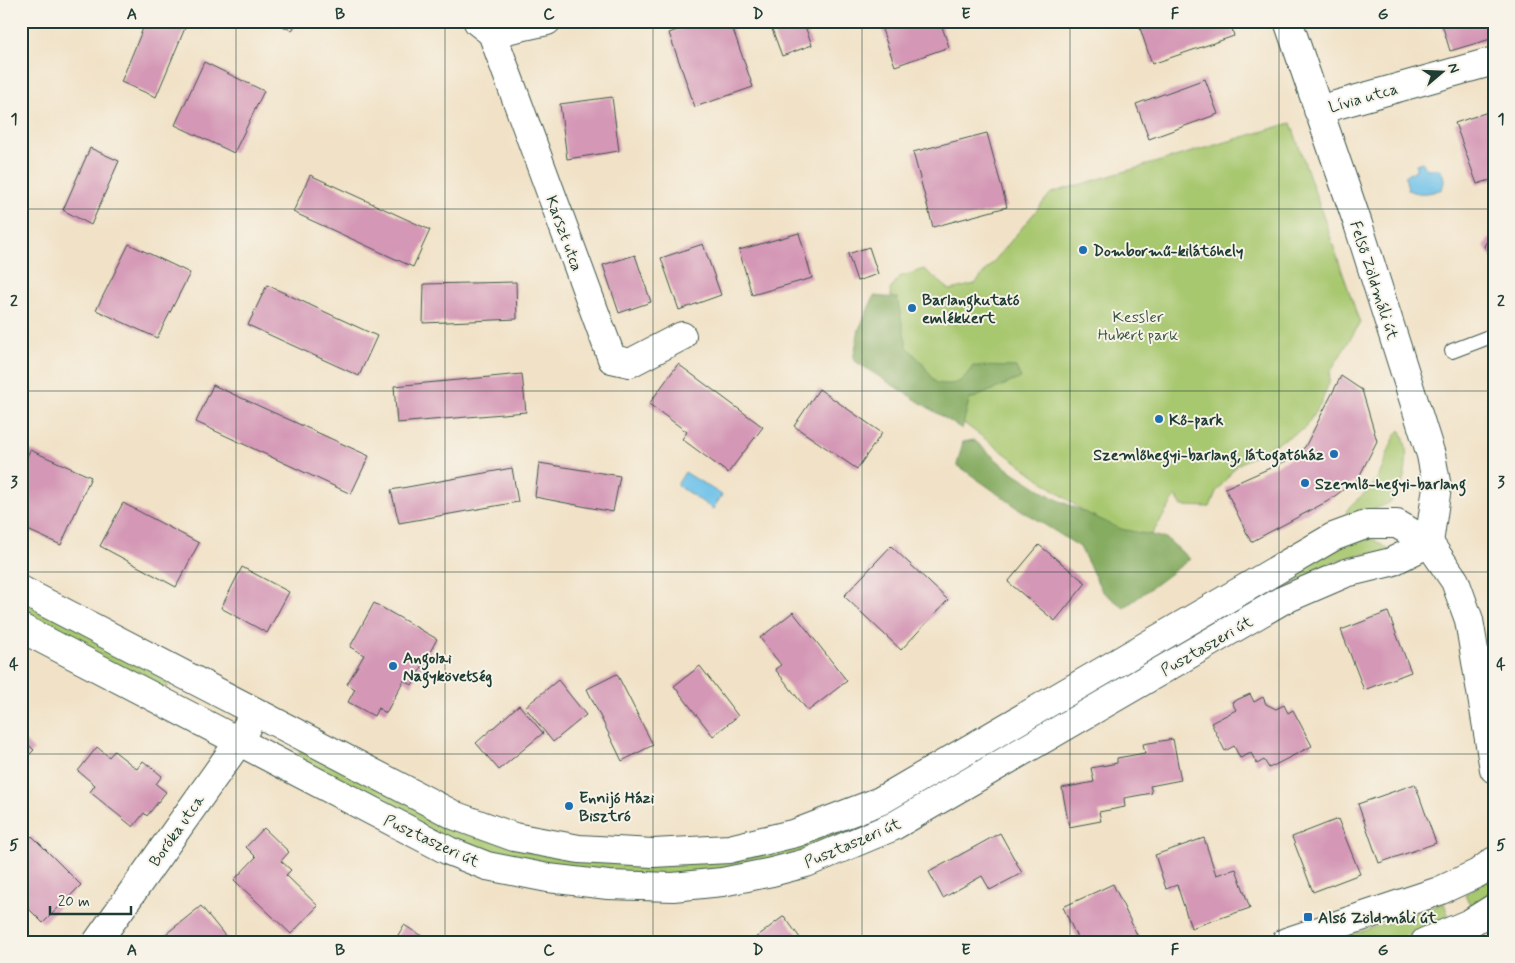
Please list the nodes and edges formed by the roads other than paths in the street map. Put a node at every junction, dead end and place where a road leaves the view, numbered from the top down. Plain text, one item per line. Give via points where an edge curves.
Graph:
1 (547, 21) edge
2 (1288, 21) edge
3 (485, 27) edge
4 (1494, 61) edge
5 (1318, 110) junction
6 (1494, 335) edge
7 (682, 336) dead end
8 (1452, 351) dead end
9 (1429, 543) junction
10 (21, 590) edge
11 (21, 628) edge
12 (254, 713) junction
13 (238, 743) junction
14 (1494, 769) edge
15 (880, 801) junction
16 (892, 827) junction
17 (1494, 861) edge
18 (1456, 883) junction
19 (1488, 913) edge
20 (97, 942) edge
21 (1286, 942) edge
22 (1425, 942) edge

1 - 3 street
2 - 5 street, Felső Zöldmáli út
3 - 7 street, Karszt utca via 612,359 630,363
4 - 5 street, Lívia utca
5 - 9 street, Felső Zöldmáli út via 1358,224 1431,455 1436,487
6 - 8 lane
9 - 14 street, Pusztaszeri út via 1455,581 1469,620
9 - 15 street, Pusztaszeri út via 1396,524 1368,524 1333,537
9 - 16 street, Pusztaszeri út via 1391,562 1346,573 1281,601
10 - 12 street, Pusztaszeri út
11 - 13 street, Pusztaszeri út
12 - 13 street
12 - 15 street, Pusztaszeri út via 456,816 514,837 579,849 652,853 729,849 796,833
13 - 16 street, Pusztaszeri út via 449,851 487,866 548,878 618,886 722,882 806,863
13 - 20 street, Boróka utca
15 - 16 street
17 - 18 street
18 - 19 street
18 - 21 street
19 - 22 street

